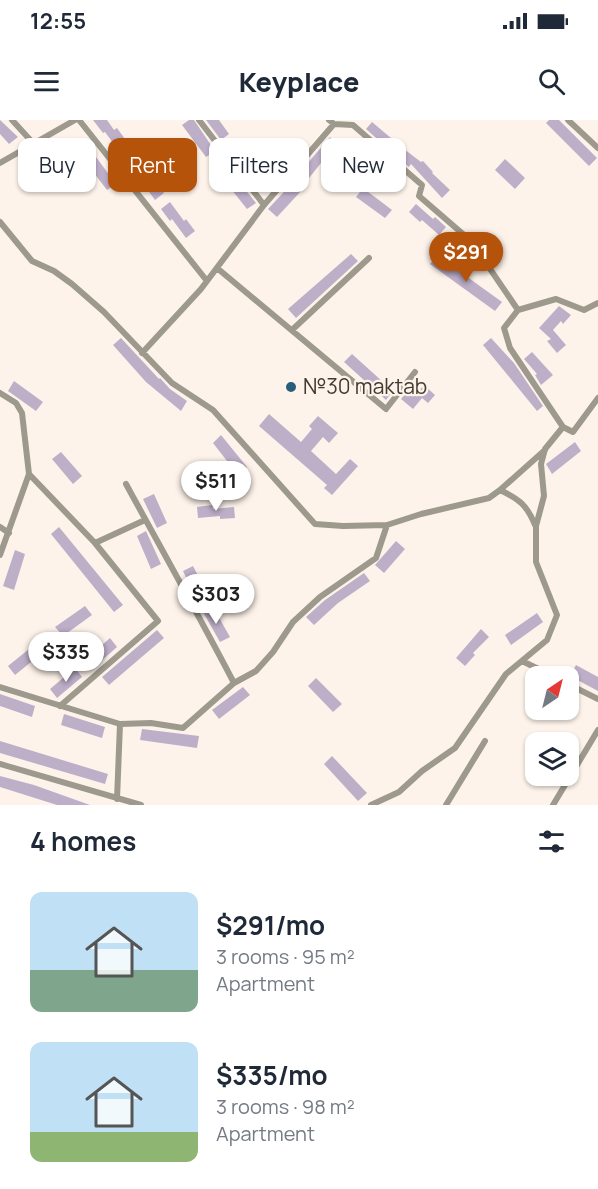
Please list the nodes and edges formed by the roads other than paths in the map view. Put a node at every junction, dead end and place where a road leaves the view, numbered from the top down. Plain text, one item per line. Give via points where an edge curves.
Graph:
1 (12, 120) edge
2 (77, 120) edge
3 (199, 120) edge
4 (568, 120) edge
5 (332, 122) edge
6 (28, 138) edge
7 (43, 138) edge
8 (598, 148) edge
9 (18, 152) edge
10 (0, 163) edge
11 (264, 205) junction
12 (0, 222) edge
13 (369, 258) dead end
14 (217, 268) junction
15 (207, 281) junction
16 (598, 303) edge
17 (518, 310) junction
18 (292, 330) junction
19 (142, 353) junction
20 (415, 372) dead end
21 (0, 393) edge
22 (598, 398) edge
23 (563, 427) junction
24 (545, 449) junction
25 (29, 474) junction
26 (126, 484) dead end
27 (500, 490) junction
28 (146, 520) junction
29 (387, 525) junction
30 (536, 526) junction
31 (0, 527) edge
32 (9, 533) junction
33 (95, 543) junction
34 (0, 555) edge
35 (522, 661) junction
36 (532, 666) edge
37 (234, 683) junction
38 (0, 687) edge
39 (579, 690) edge
40 (598, 699) edge
41 (60, 706) junction
42 (120, 724) junction
43 (598, 730) edge
44 (485, 741) dead end
45 (0, 764) edge
46 (113, 801) edge
47 (141, 805) edge
48 (371, 805) edge
49 (446, 805) edge
50 (553, 805) edge

1 - 6 street
2 - 7 street
2 - 15 street
3 - 11 street
4 - 8 street
5 - 11 street
5 - 17 street via 353,125 422,185 419,196 471,241
9 - 10 street
11 - 14 street
12 - 19 street via 32,261 72,284
13 - 18 street
14 - 15 street
14 - 18 street
15 - 19 street
16 - 17 street via 584,310 556,299
17 - 23 street via 504,328 510,348
18 - 20 street via 386,409
19 - 29 street via 172,383 213,410 315,524
21 - 25 street via 22,412
22 - 23 street via 573,432
23 - 24 street
24 - 27 street
24 - 30 street via 541,464 544,496
25 - 32 street
25 - 33 street
26 - 28 street
27 - 29 street via 489,498
27 - 30 street via 529,509
28 - 33 street
28 - 37 street
29 - 37 street via 376,558 320,597 293,621 256,671
30 - 35 street via 536,562 557,615 547,640
31 - 32 street
32 - 34 street
33 - 41 street via 158,621
35 - 36 street
35 - 48 street via 506,674 455,748 399,792
37 - 42 street via 183,728
38 - 41 street
39 - 40 street
41 - 42 street
42 - 46 street
43 - 50 street
44 - 49 street
45 - 46 street
46 - 47 street

